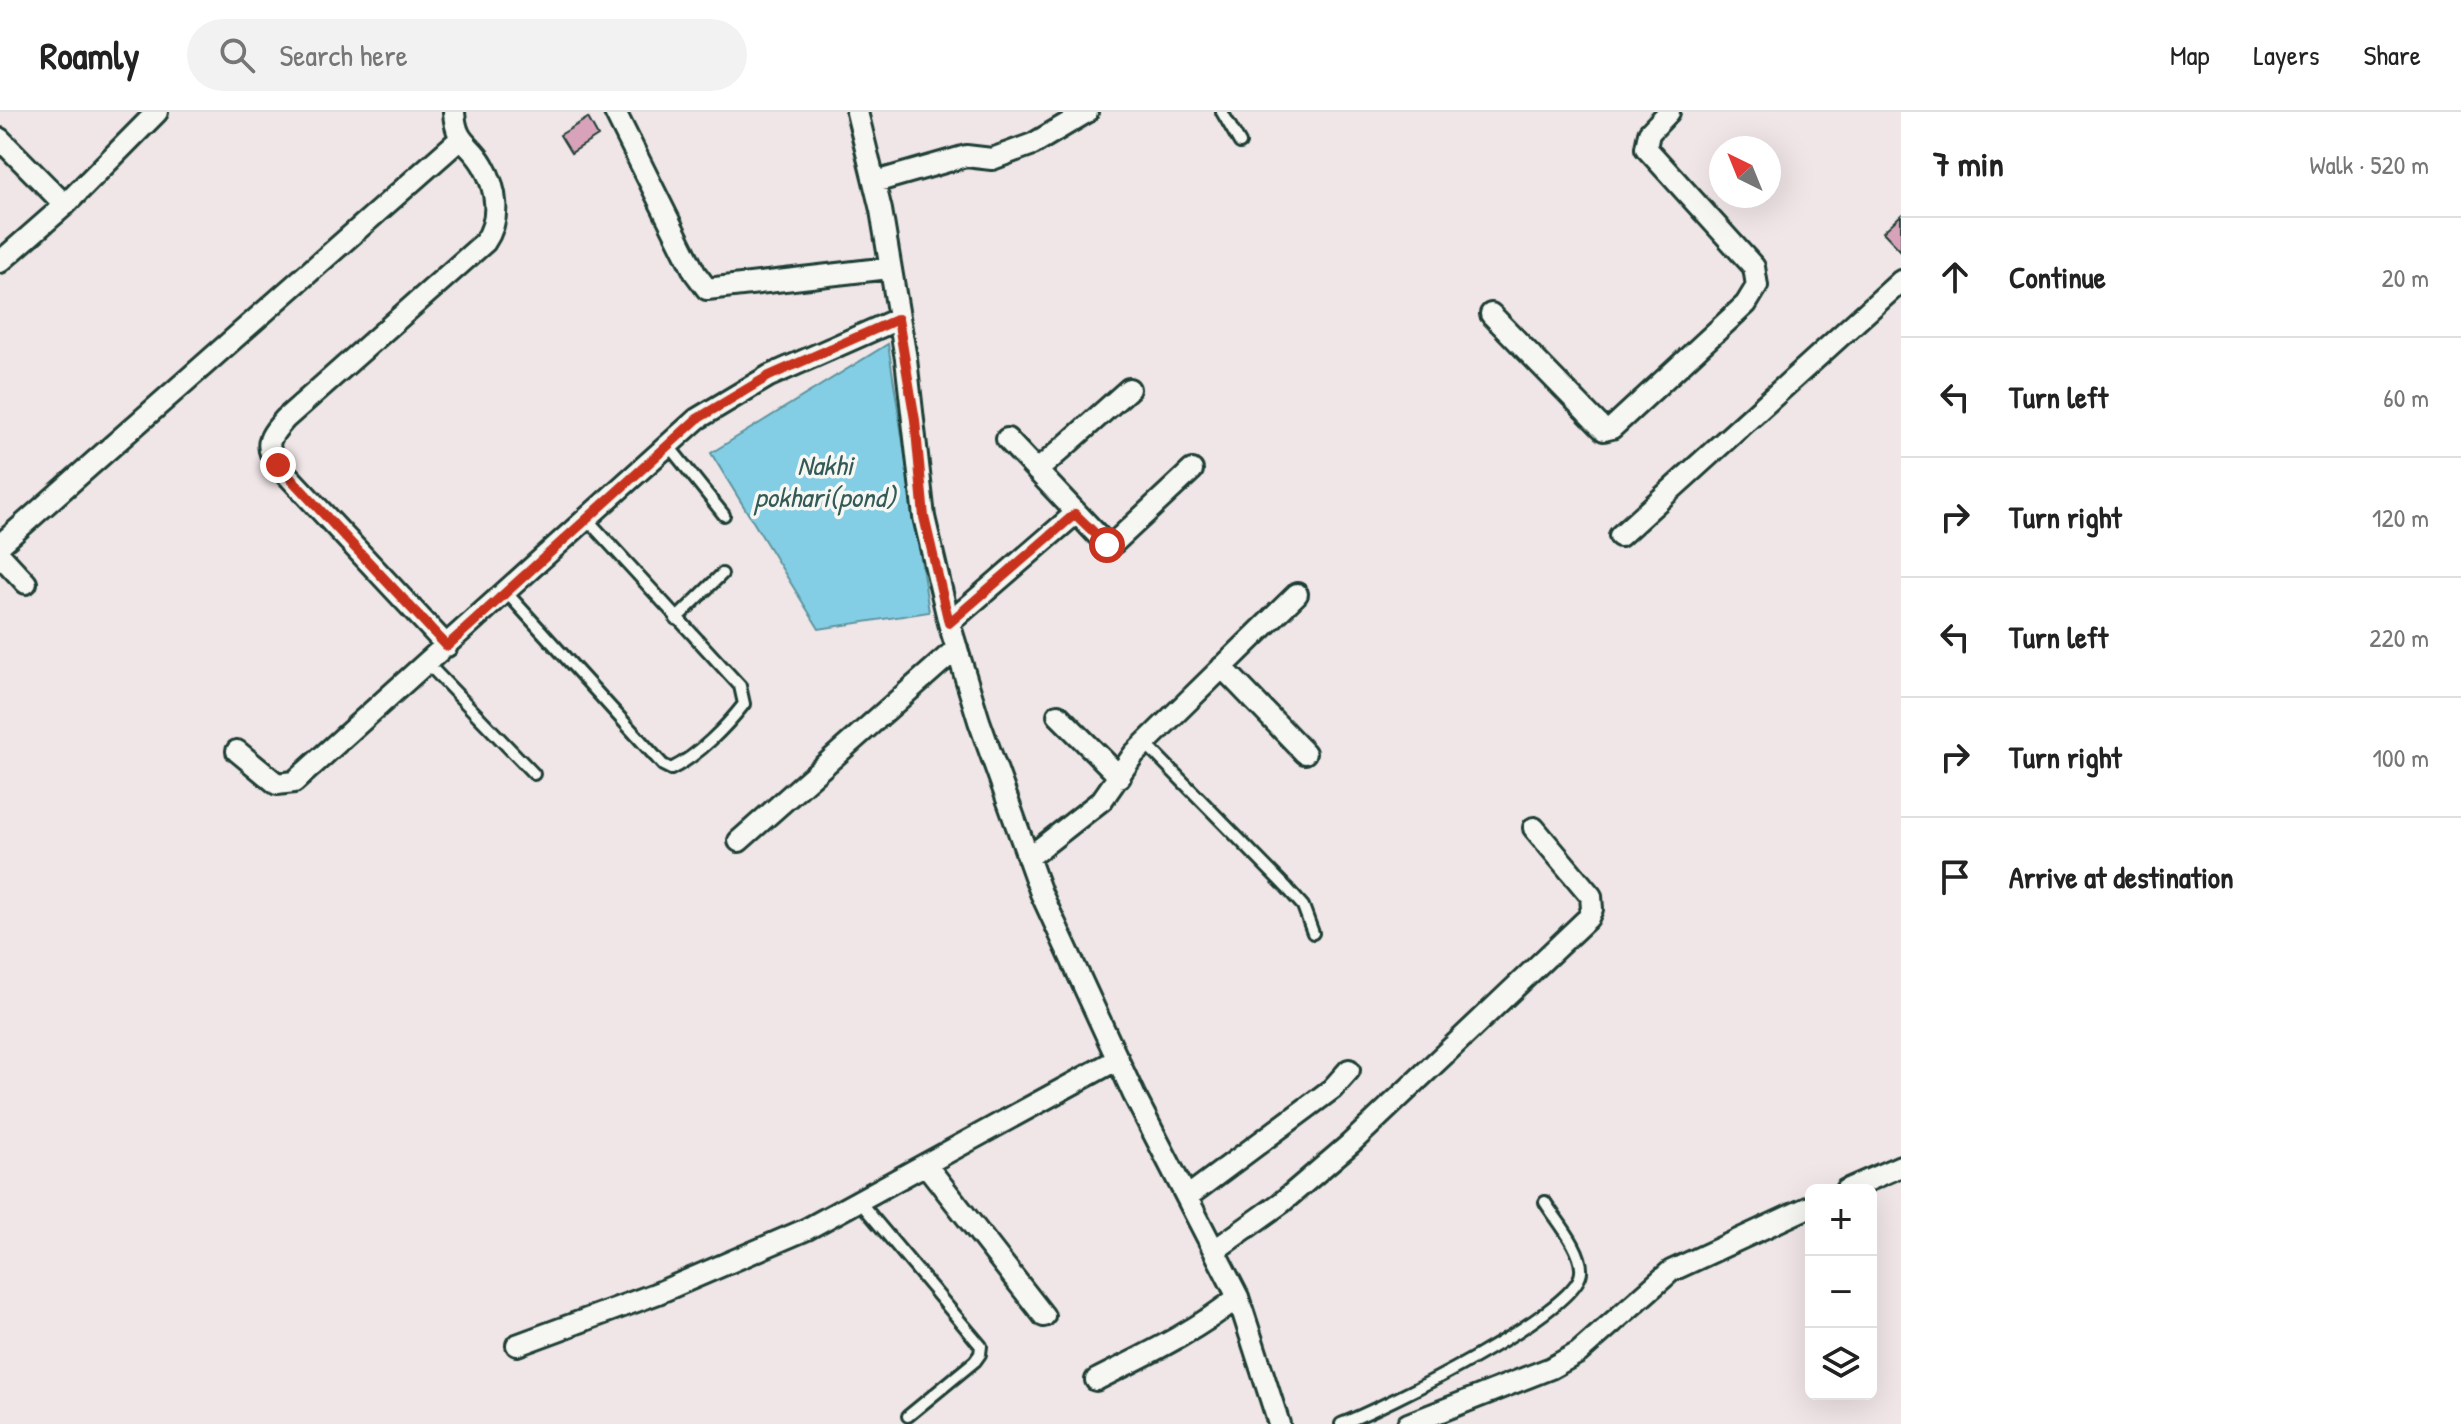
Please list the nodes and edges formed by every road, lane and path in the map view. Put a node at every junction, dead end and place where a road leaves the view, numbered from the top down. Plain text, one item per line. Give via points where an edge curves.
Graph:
1 (157, 112) edge
2 (454, 112) edge
3 (615, 112) edge
4 (857, 112) edge
5 (1087, 112) edge
6 (1222, 112) edge
7 (1669, 112) edge
8 (0, 139) edge
9 (459, 140) junction
10 (1240, 143) dead end
11 (875, 182) junction
12 (65, 205) junction
13 (0, 262) edge
14 (889, 268) junction
15 (1901, 281) edge
16 (1491, 314) dead end
17 (898, 319) junction
18 (1129, 389) dead end
19 (1007, 439) dead end
20 (667, 444) junction
21 (1192, 470) dead end
22 (1037, 471) junction
23 (1075, 514) junction
24 (724, 515) dead end
25 (586, 518) junction
26 (1620, 536) dead end
27 (0, 545) edge
28 (0, 555) edge
29 (722, 574) dead end
30 (26, 583) dead end
31 (506, 592) junction
32 (1297, 594) dead end
33 (676, 619) junction
34 (949, 623) junction
35 (447, 646) junction
36 (957, 648) junction
37 (428, 664) junction
38 (1222, 667) junction
39 (1058, 715) dead end
40 (1145, 743) junction
41 (237, 751) dead end
42 (1305, 753) dead end
43 (534, 774) dead end
44 (1120, 777) junction
45 (1534, 828) dead end
46 (739, 841) dead end
47 (1028, 858) junction
48 (1313, 933) dead end
49 (1118, 1059) junction
50 (1349, 1070) dead end
51 (926, 1165) junction
52 (1901, 1166) edge
53 (1860, 1184) edge
54 (1187, 1197) junction
55 (859, 1201) junction
56 (1545, 1202) dead end
57 (1805, 1209) edge
58 (1215, 1250) junction
59 (1238, 1297) junction
60 (1044, 1316) dead end
61 (517, 1345) dead end
62 (1096, 1380) dead end
63 (908, 1416) dead end
64 (1279, 1424) edge
65 (1341, 1424) edge
66 (1408, 1424) edge

1 - 12 street
2 - 9 street
3 - 14 street via 707,289
4 - 11 street
5 - 11 street via 1033,144 992,159 966,156
6 - 10 lane
7 - 16 street via 1649,133 1646,148 1754,267 1757,286 1746,304 1604,430
8 - 12 street
9 - 27 street
9 - 35 street via 482,163 491,183 496,204 493,230 285,419 267,447
11 - 14 street
12 - 13 street
14 - 17 street
15 - 26 street
17 - 20 street via 725,399
17 - 34 street via 924,517
18 - 22 street
19 - 22 street
20 - 24 lane
20 - 25 street
21 - 23 street via 1114,543 1100,540
22 - 23 street
23 - 34 street
25 - 31 street
25 - 33 lane
28 - 30 street
29 - 33 lane
31 - 33 lane via 671,769 744,704 744,694
31 - 35 street
32 - 38 street
34 - 36 street
35 - 37 street
36 - 46 street
36 - 47 street
37 - 41 street via 294,782 277,784
37 - 43 lane
38 - 40 street
38 - 42 street
39 - 44 street
40 - 44 street
40 - 48 lane via 1303,906
44 - 47 street via 1102,800
45 - 58 street via 1591,896 1588,918 1350,1144
47 - 49 street
49 - 51 street
49 - 54 street
50 - 54 street
51 - 55 street
51 - 60 street
52 - 53 street
54 - 58 street
55 - 61 street via 658,1293
55 - 63 lane via 981,1346 975,1361
56 - 65 lane via 1579,1259 1576,1287 1524,1327 1439,1377
57 - 66 street via 1671,1271 1578,1353 1551,1368
58 - 59 street
59 - 62 street via 1162,1347
59 - 64 street

